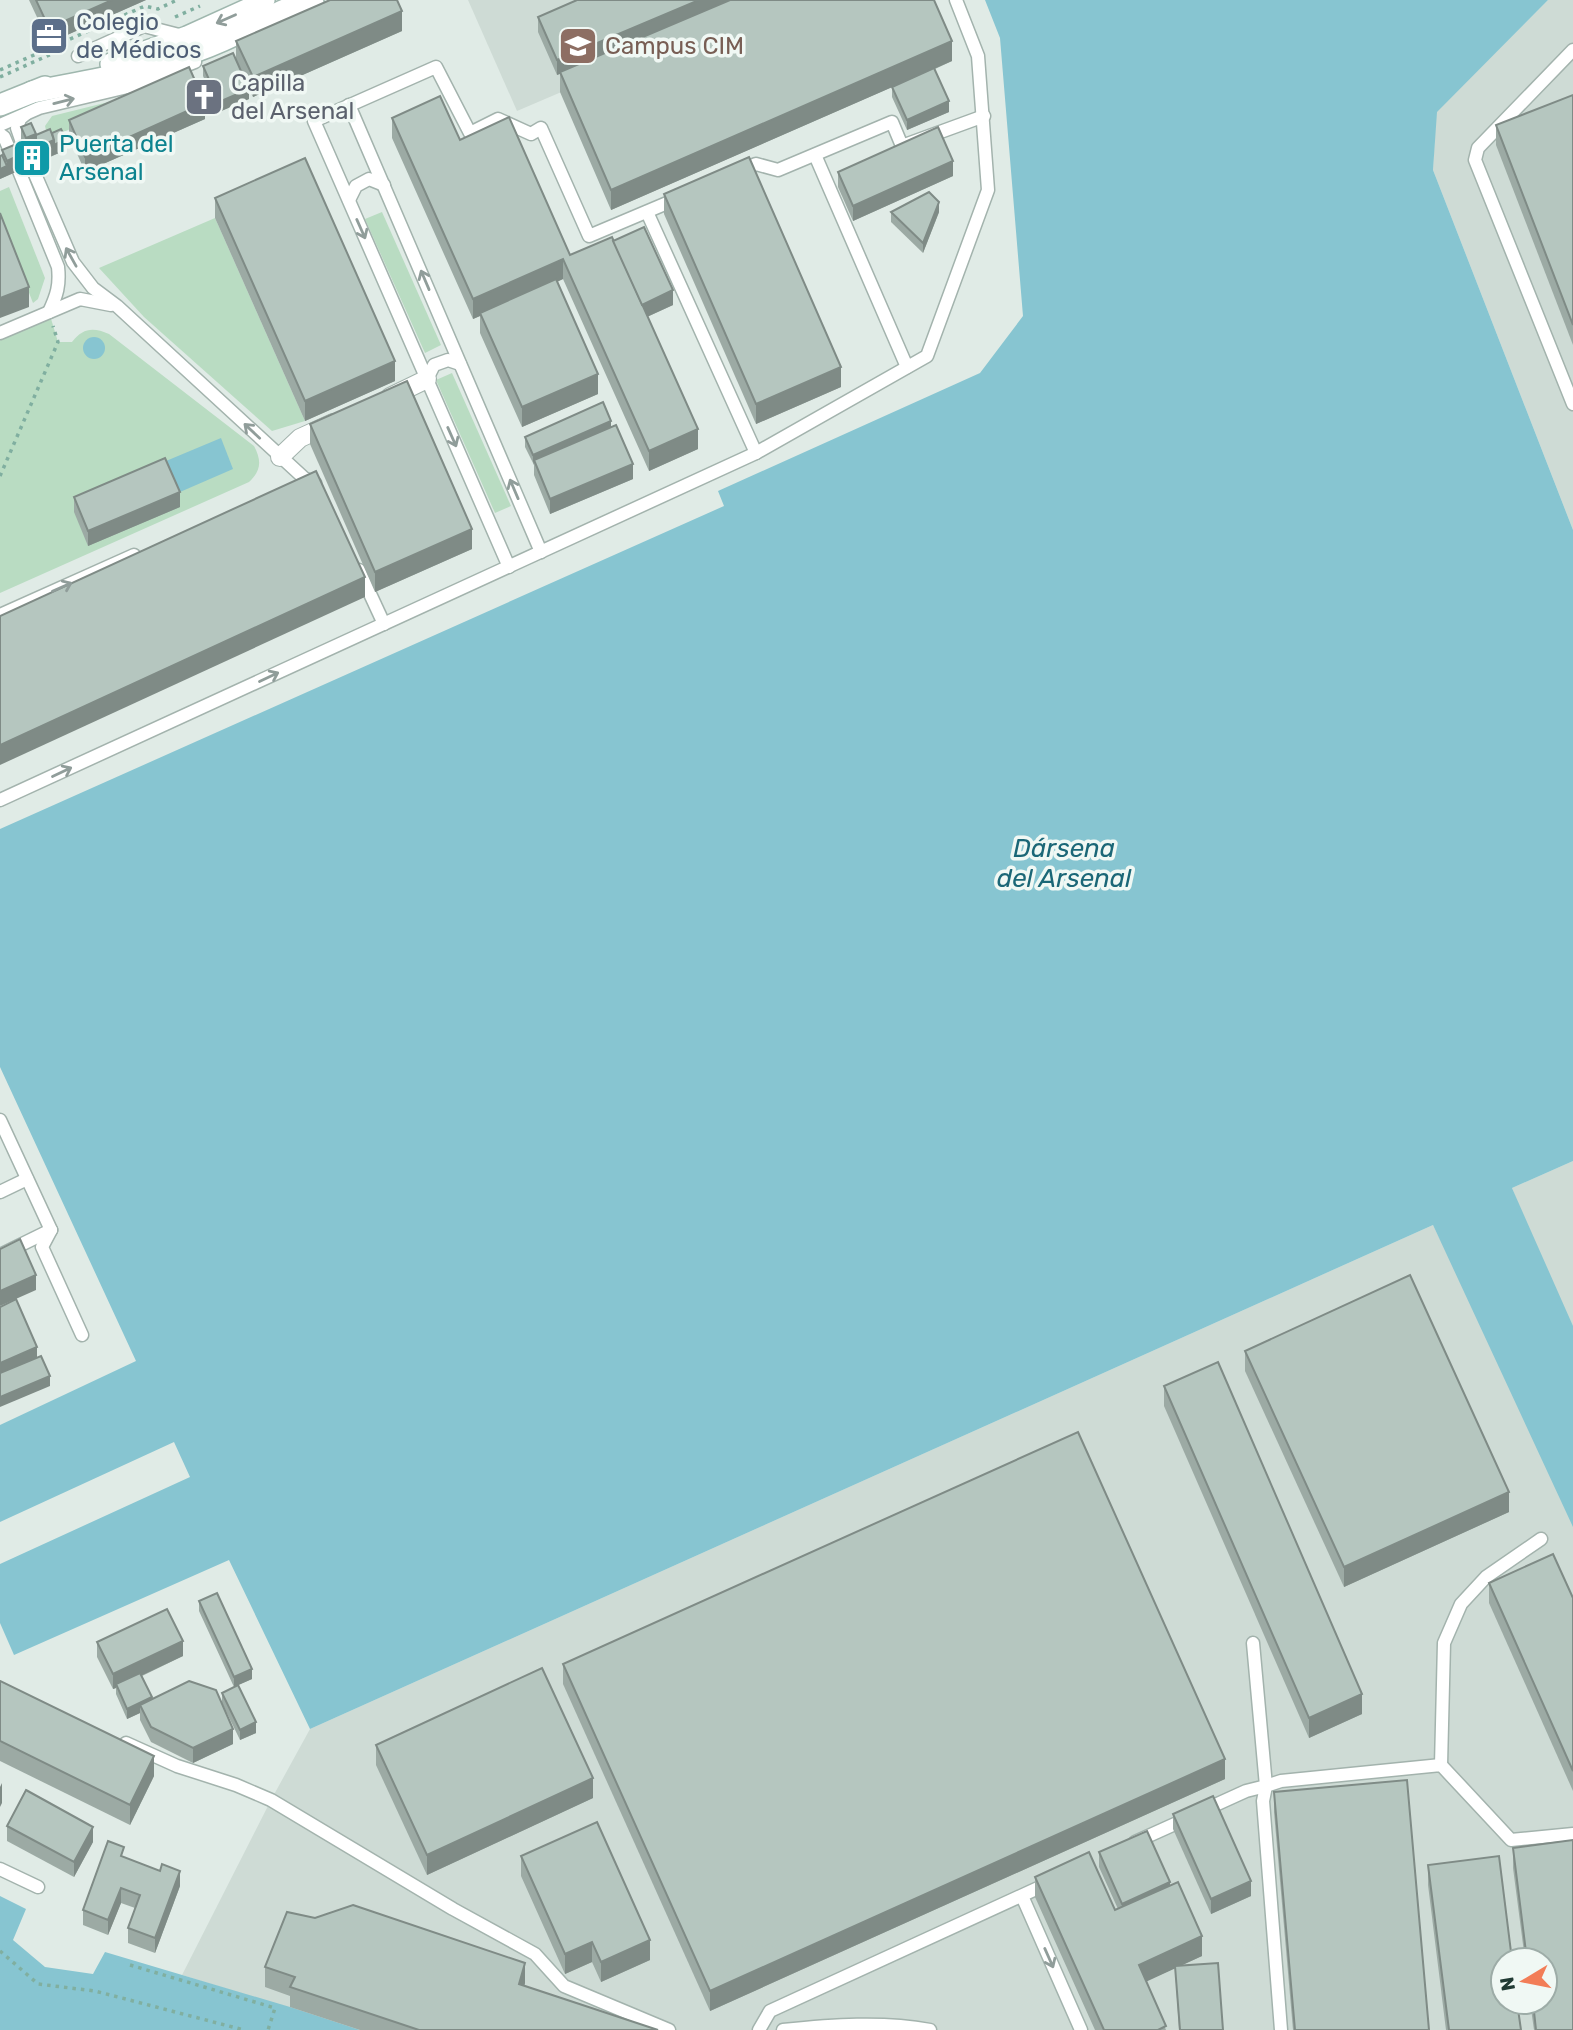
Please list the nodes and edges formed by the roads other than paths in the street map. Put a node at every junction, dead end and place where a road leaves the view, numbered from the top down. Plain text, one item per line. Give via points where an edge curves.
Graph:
1 (264, 0) edge
2 (956, 0) edge
3 (314, 1) edge
4 (187, 37) junction
5 (1573, 50) edge
6 (78, 56) dead end
7 (32, 101) junction
8 (0, 105) edge
9 (349, 105) junction
10 (984, 116) junction
11 (0, 125) edge
12 (0, 134) edge
13 (815, 155) junction
14 (22, 163) junction
15 (720, 180) edge
16 (384, 185) junction
17 (696, 190) edge
18 (349, 200) junction
19 (647, 212) junction
20 (117, 306) junction
21 (49, 312) junction
22 (0, 333) edge
23 (460, 364) junction
24 (908, 367) junction
25 (427, 379) junction
26 (1573, 403) edge
27 (369, 406) edge
28 (346, 417) edge
29 (756, 453) junction
30 (280, 457) junction
31 (304, 478) junction
32 (292, 484) edge
33 (325, 498) edge
34 (152, 546) edge
35 (541, 552) junction
36 (355, 561) edge
37 (509, 567) junction
38 (0, 615) edge
39 (384, 624) junction
40 (0, 800) edge
41 (0, 1120) edge
42 (27, 1179) junction
43 (0, 1192) edge
44 (51, 1230) junction
45 (0, 1255) edge
46 (82, 1335) dead end
47 (1541, 1539) dead end
48 (1253, 1643) dead end
49 (114, 1738) edge
50 (1441, 1765) junction
51 (1266, 1786) junction
52 (1573, 1834) edge
53 (1121, 1849) edge
54 (0, 1868) edge
55 (1059, 1878) edge
56 (38, 1887) dead end
57 (1022, 1896) junction
58 (669, 2030) edge
59 (760, 2030) edge
60 (789, 2030) edge
61 (930, 2030) edge
62 (1081, 2030) edge
63 (1281, 2030) edge

1 -> 4 main road
2 - 10 lane via 978,56
7 -> 3 main road via 195,52 293,6
4 - 6 lane via 144,26
4 - 7 main road
5 - 26 lane via 1478,148 1475,160
7 - 8 main road
7 - 11 lane
7 - 14 lane via 17,128
9 - 16 lane
9 - 18 lane via 314,121
9 - 19 lane via 436,67 470,133 499,119 531,134 541,128 589,236
10 - 13 lane via 902,146 892,122
10 - 24 lane via 988,190 927,356
12 - 14 lane
13 - 15 lane via 778,170 756,164
13 - 24 lane
20 -> 14 lane via 93,288 73,262
14 - 21 lane via 58,267 58,295
16 - 18 lane via 369,179 356,186
23 -> 16 lane
17 - 19 lane
18 -> 25 lane
19 - 29 lane
20 - 21 lane via 80,299
30 -> 20 lane
21 - 22 lane
23 - 25 lane via 448,360 434,365
35 -> 23 lane
24 - 29 lane
25 - 27 street
25 -> 37 lane
28 - 30 street via 300,438
29 - 35 lane
30 - 31 lane
31 - 32 lane
31 - 33 lane via 319,485
38 -> 34 lane
35 - 37 lane
36 - 39 lane
37 - 39 lane
40 -> 39 lane
41 - 42 lane
42 - 43 lane
42 - 44 lane
44 - 45 lane
44 - 46 lane via 42,1247
47 - 50 lane via 1486,1577 1461,1604 1444,1643
48 - 51 lane
49 - 58 lane via 271,1800 535,1954 564,1986
50 - 51 lane
50 - 52 lane via 1511,1840
51 - 53 lane
51 - 63 lane via 1263,1801
54 - 56 lane
55 - 57 lane
57 - 59 lane via 770,2011
57 -> 62 lane
60 - 61 lane via 847,2026

